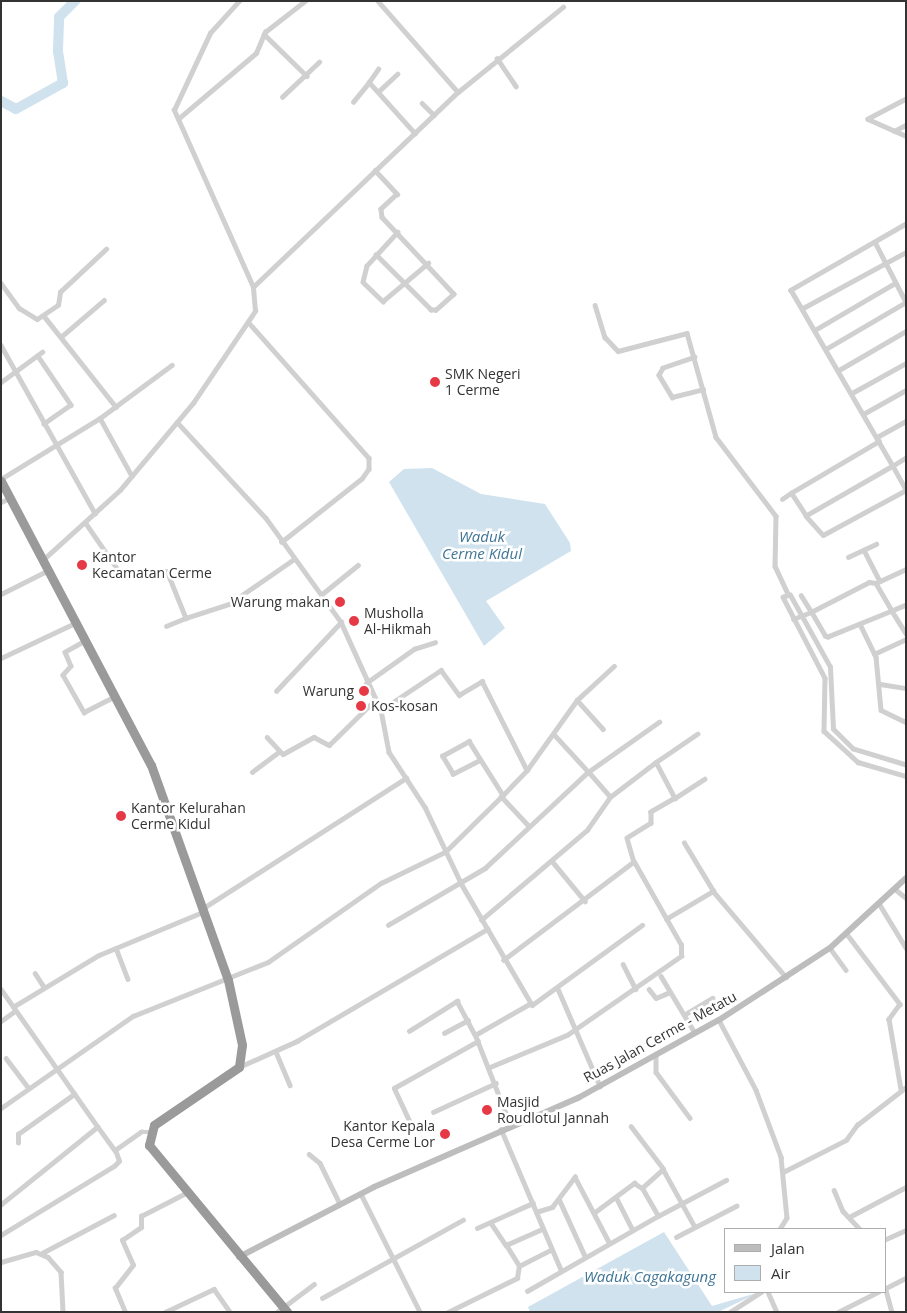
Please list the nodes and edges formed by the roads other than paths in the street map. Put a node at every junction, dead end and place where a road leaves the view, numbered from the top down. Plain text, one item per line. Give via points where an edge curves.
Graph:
1 (239, 1) edge
2 (305, 1) edge
3 (378, 1) edge
4 (564, 7) dead end
5 (264, 34) junction
6 (497, 58) junction
7 (319, 62) dead end
8 (378, 69) dead end
9 (397, 74) dead end
10 (307, 76) junction
11 (369, 82) junction
12 (516, 86) dead end
13 (379, 91) junction
14 (458, 92) junction
15 (282, 97) dead end
16 (906, 99) edge
17 (352, 102) dead end
18 (422, 103) dead end
19 (434, 114) junction
20 (178, 119) junction
21 (906, 125) edge
22 (894, 131) junction
23 (415, 133) junction
24 (906, 136) edge
25 (376, 170) junction
26 (906, 224) edge
27 (398, 232) junction
28 (875, 242) junction
29 (106, 249) dead end
30 (906, 252) edge
31 (376, 255) junction
32 (428, 263) junction
33 (885, 264) junction
34 (405, 282) junction
35 (1, 283) edge
36 (895, 283) junction
37 (906, 286) edge
38 (253, 287) junction
39 (899, 289) junction
40 (104, 300) dead end
41 (906, 302) edge
42 (595, 305) dead end
43 (802, 308) junction
44 (44, 316) junction
45 (250, 324) junction
46 (815, 330) junction
47 (906, 331) edge
48 (62, 336) junction
49 (1, 345) edge
50 (826, 349) junction
51 (695, 357) junction
52 (906, 363) edge
53 (172, 365) dead end
54 (839, 370) junction
55 (16, 373) junction
56 (1, 382) edge
57 (703, 390) junction
58 (906, 390) edge
59 (852, 393) junction
60 (116, 407) junction
61 (864, 413) junction
62 (100, 418) junction
63 (906, 421) edge
64 (177, 422) junction
65 (44, 424) junction
66 (878, 439) junction
67 (55, 446) junction
68 (906, 458) edge
69 (893, 466) junction
70 (132, 476) junction
71 (1, 480) edge
72 (906, 489) edge
73 (791, 493) junction
74 (10, 498) junction
75 (782, 499) dead end
76 (1, 502) edge
77 (95, 513) junction
78 (806, 516) junction
79 (85, 522) junction
80 (282, 542) junction
81 (876, 544) dead end
82 (864, 550) junction
83 (848, 556) dead end
84 (45, 558) junction
85 (294, 559) junction
86 (358, 565) dead end
87 (906, 568) edge
88 (50, 569) junction
89 (878, 582) junction
90 (1, 594) edge
91 (322, 594) junction
92 (788, 594) junction
93 (801, 596) dead end
94 (906, 605) edge
95 (892, 611) junction
96 (811, 612) junction
97 (800, 616) junction
98 (186, 618) junction
99 (793, 619) junction
100 (79, 621) junction
101 (341, 622) junction
102 (860, 624) junction
103 (166, 626) dead end
104 (906, 633) edge
105 (88, 639) junction
106 (906, 639) edge
107 (435, 642) dead end
108 (874, 654) junction
109 (1, 658) edge
110 (614, 666) dead end
111 (366, 683) junction
112 (880, 684) junction
113 (906, 688) edge
114 (276, 691) dead end
115 (117, 696) junction
116 (375, 700) junction
117 (576, 700) junction
118 (381, 710) junction
119 (658, 722) dead end
120 (906, 722) edge
121 (603, 729) dead end
122 (833, 729) junction
123 (824, 731) junction
124 (697, 734) dead end
125 (554, 735) junction
126 (267, 737) dead end
127 (279, 752) junction
128 (877, 758) junction
129 (479, 761) junction
130 (656, 762) junction
131 (890, 762) junction
132 (906, 765) edge
133 (874, 768) junction
134 (527, 770) junction
135 (887, 771) junction
136 (252, 772) dead end
137 (588, 772) junction
138 (906, 776) edge
139 (406, 778) junction
140 (704, 779) dead end
141 (502, 795) junction
142 (610, 797) junction
143 (675, 798) junction
144 (530, 826) junction
145 (684, 843) dead end
146 (445, 852) junction
147 (552, 861) junction
148 (634, 862) junction
149 (906, 878) edge
150 (462, 885) junction
151 (895, 890) junction
152 (713, 891) junction
153 (906, 898) edge
154 (585, 901) junction
155 (880, 905) junction
156 (206, 908) junction
157 (666, 919) junction
158 (481, 920) junction
159 (388, 925) dead end
160 (642, 925) dead end
161 (487, 930) junction
162 (847, 934) junction
163 (116, 948) junction
164 (830, 948) junction
165 (906, 948) edge
166 (504, 960) junction
167 (624, 964) dead end
168 (846, 970) dead end
169 (35, 973) dead end
170 (662, 976) dead end
171 (787, 978) junction
172 (128, 979) dead end
173 (228, 980) junction
174 (44, 987) junction
175 (1, 989) edge
176 (558, 989) junction
177 (636, 989) junction
178 (649, 989) dead end
179 (670, 992) junction
180 (712, 998) dead end
181 (531, 1003) junction
182 (14, 1009) junction
183 (684, 1014) junction
184 (468, 1020) junction
185 (719, 1020) junction
186 (1, 1021) edge
187 (577, 1028) junction
188 (409, 1031) dead end
189 (444, 1033) dead end
190 (695, 1033) junction
191 (475, 1036) junction
192 (478, 1041) junction
193 (276, 1052) junction
194 (656, 1055) junction
195 (6, 1058) dead end
196 (490, 1067) junction
197 (239, 1068) junction
198 (54, 1070) junction
199 (496, 1083) junction
200 (290, 1085) dead end
201 (600, 1086) junction
202 (28, 1087) junction
203 (904, 1088) edge
204 (74, 1094) junction
205 (1, 1108) edge
206 (433, 1112) dead end
207 (690, 1118) dead end
208 (510, 1126) junction
209 (98, 1127) junction
210 (631, 1127) dead end
211 (401, 1128) dead end
212 (501, 1129) junction
213 (149, 1132) junction
214 (18, 1143) dead end
215 (115, 1150) junction
216 (309, 1154) dead end
217 (663, 1169) junction
218 (783, 1172) junction
219 (726, 1180) dead end
220 (906, 1187) edge
221 (642, 1188) junction
222 (834, 1190) dead end
223 (186, 1193) junction
224 (361, 1194) junction
225 (616, 1197) junction
226 (559, 1199) junction
227 (683, 1202) junction
228 (340, 1204) junction
229 (533, 1204) junction
230 (1, 1205) edge
231 (736, 1206) dead end
232 (536, 1212) junction
233 (595, 1212) junction
234 (114, 1215) dead end
235 (658, 1216) junction
236 (851, 1216) junction
237 (464, 1220) dead end
238 (491, 1223) junction
239 (695, 1227) junction
240 (477, 1228) dead end
241 (781, 1228) edge
242 (859, 1228) edge
243 (542, 1229) junction
244 (632, 1229) junction
245 (906, 1230) edge
246 (1, 1235) edge
247 (676, 1237) dead end
248 (887, 1239) edge
249 (609, 1242) junction
250 (506, 1245) junction
251 (550, 1250) junction
252 (42, 1253) junction
253 (239, 1256) junction
254 (585, 1256) junction
255 (394, 1258) junction
256 (1, 1262) edge
257 (519, 1266) junction
258 (562, 1270) junction
259 (906, 1278) edge
260 (314, 1284) dead end
261 (887, 1288) edge
262 (527, 1291) dead end
263 (759, 1293) edge
264 (768, 1293) edge
265 (876, 1293) edge
266 (887, 1293) edge
267 (322, 1298) dead end
268 (283, 1310) edge
269 (456, 1310) edge
270 (63, 1312) edge
271 (125, 1312) edge
272 (165, 1312) edge
273 (230, 1312) edge
274 (420, 1312) edge
275 (448, 1312) edge
276 (730, 1312) edge
277 (778, 1312) edge
278 (838, 1312) edge
279 (892, 1312) edge

1 - 20 street via 215,26 192,66 174,104
2 - 5 street
3 - 14 street
4 - 6 street
5 - 10 street
5 - 20 street via 256,53
6 - 12 street
6 - 14 street
7 - 10 street
8 - 11 street
9 - 13 street
10 - 15 street
11 - 13 street
11 - 17 street
13 - 23 street
14 - 19 street
16 - 22 street via 868,120
18 - 19 street
19 - 23 street
20 - 38 street
21 - 22 street
22 - 24 street
23 - 25 street
25 - 27 street via 396,189 395,198 380,213
25 - 38 street
26 - 28 street
27 - 31 street
27 - 32 street
28 - 33 street
28 - 43 street via 793,286
29 - 44 street via 60,292 60,302
30 - 33 street
31 - 34 street
31 - 34 street via 361,278 381,300
32 - 34 street
32 - 34 street via 454,292 446,303 431,310
33 - 36 street
33 - 43 street
35 - 44 street via 31,318
36 - 39 street
36 - 46 street
37 - 39 street
38 - 45 street via 255,311
39 - 41 street
40 - 48 street
41 - 50 street
42 - 51 street via 601,329 615,350 684,330
43 - 46 street
44 - 48 street
45 - 64 street
45 - 80 street via 369,458 362,480
46 - 50 street
47 - 54 street
48 - 60 street
49 - 55 street
50 - 54 street
51 - 57 street
51 - 57 street via 663,368 659,375 672,397
52 - 59 street
53 - 60 street
54 - 59 street
55 - 56 street
55 - 65 street
55 - 65 street via 40,354 71,405
57 - 92 street via 723,450 776,516 774,566
58 - 61 street
59 - 61 street
60 - 62 street
61 - 66 street
62 - 67 street
62 - 70 street
63 - 66 street
64 - 70 street
64 - 80 street via 266,518
65 - 67 street
66 - 69 street
66 - 73 street
67 - 71 street
67 - 77 street
68 - 69 street
69 - 72 street
69 - 78 street
70 - 77 street
71 - 74 highway
72 - 78 street via 823,535
73 - 75 street
73 - 78 street
74 - 76 street
74 - 84 highway
77 - 79 street
79 - 84 street
79 - 98 street via 125,578 167,571
80 - 85 street
81 - 82 street
82 - 83 street
82 - 89 street
84 - 88 highway
85 - 91 street
85 - 98 street via 229,604
86 - 91 street
87 - 89 street
88 - 90 street
88 - 100 highway
89 - 95 street
89 - 96 street via 869,582
91 - 101 street
92 - 97 street
92 - 99 street via 784,598
93 - 96 street
94 - 95 street
95 - 102 street
95 - 104 street
96 - 97 street
96 - 102 street via 828,637
97 - 99 street
97 - 122 street via 833,675
98 - 103 street
99 - 123 street via 825,678 821,717
100 - 105 highway
100 - 109 street
101 - 111 street
101 - 114 street
102 - 108 street
105 - 115 highway
105 - 115 street via 65,652 71,666 63,675 84,712
106 - 108 street
107 - 111 street via 414,649
108 - 112 street
110 - 117 street
111 - 116 street
112 - 113 street
112 - 120 street via 881,710
115 - 156 highway via 151,765
116 - 118 street
116 - 127 street via 330,744 314,737 285,753
117 - 121 street
117 - 125 street
118 - 134 street via 441,670 459,695 482,681
118 - 139 street via 389,752
119 - 137 street
122 - 123 street
122 - 128 street via 853,749
123 - 133 street via 846,754
124 - 130 street
125 - 134 street
125 - 137 street
126 - 127 street
127 - 136 street
128 - 131 street
128 - 133 street
129 - 129 street via 466,740 442,754 453,774
129 - 141 street
130 - 142 street
130 - 143 street
131 - 132 street
131 - 135 street
133 - 135 street
134 - 141 street
135 - 138 street
137 - 142 street
137 - 144 street
139 - 146 street via 435,824
139 - 156 street
140 - 143 street
141 - 144 street
141 - 146 street
142 - 147 street via 602,813
143 - 148 street via 651,812 651,823 627,838
144 - 150 street
145 - 152 street
146 - 150 street
146 - 173 street via 400,872 268,962
147 - 154 street
147 - 158 street
148 - 154 street
148 - 157 street
149 - 151 main road, Ruas Jalan Cerme - Metatu
150 - 158 street
150 - 159 street
151 - 153 street
151 - 155 main road, Ruas Jalan Cerme - Metatu
152 - 157 street
152 - 171 street
154 - 166 street
155 - 162 main road, Ruas Jalan Cerme - Metatu
155 - 165 street
156 - 163 street
156 - 173 highway
157 - 177 street via 681,945 682,956
158 - 161 street
160 - 176 street
161 - 166 street
161 - 193 street
162 - 164 main road, Ruas Jalan Cerme - Metatu
162 - 203 street via 900,1004 889,1017
163 - 172 street
163 - 174 street
164 - 168 street
164 - 171 main road, Ruas Jalan Cerme - Metatu
166 - 181 street
167 - 177 street
169 - 174 street
170 - 179 street
171 - 185 main road, Ruas Jalan Cerme - Metatu
173 - 197 highway via 242,1044
173 - 198 street via 133,1016
174 - 182 street
175 - 182 street
176 - 181 street
176 - 187 street
177 - 187 street
178 - 179 street via 656,998
179 - 183 street
180 - 183 street
181 - 191 street
182 - 186 street
182 - 198 street
183 - 190 street
184 - 188 street via 457,1001
184 - 189 street
184 - 191 street
185 - 190 main road, Ruas Jalan Cerme - Metatu
185 - 218 street via 756,1090
187 - 196 street
187 - 201 street
190 - 194 main road, Ruas Jalan Cerme - Metatu
191 - 192 street
192 - 196 street
192 - 211 street via 394,1088 410,1123
193 - 197 street
193 - 200 street
194 - 201 main road, Ruas Jalan Cerme - Metatu
194 - 207 street via 656,1072
195 - 202 street
196 - 199 street
197 - 213 highway via 164,1116
198 - 202 street
198 - 204 street
199 - 206 street
199 - 208 street
201 - 208 main road, Ruas Jalan Cerme - Metatu
202 - 205 street
203 - 218 street via 857,1125 846,1140
204 - 209 street
204 - 214 street via 18,1134
208 - 212 main road, Ruas Jalan Cerme - Metatu
209 - 215 street
209 - 230 street
210 - 217 street
212 - 224 main road, Ruas Jalan Cerme - Metatu
212 - 229 street
213 - 215 street via 141,1132
213 - 223 highway via 149,1145
215 - 246 street via 118,1163
216 - 228 street via 320,1163
217 - 221 street
217 - 227 street
218 - 241 street via 787,1218
219 - 227 street
220 - 236 street
221 - 225 street via 634,1183
221 - 235 street
222 - 236 street
223 - 253 highway
223 - 271 street via 141,1216 140,1227 122,1240 133,1265 115,1288
224 - 228 main road, Ruas Jalan Cerme - Metatu
224 - 255 street
225 - 233 street
225 - 244 street
226 - 232 street via 550,1209
226 - 233 street via 575,1177
226 - 254 street
227 - 235 street
227 - 239 street
228 - 253 main road, Ruas Jalan Cerme - Metatu
229 - 232 street
229 - 238 street
231 - 239 street
232 - 243 street
233 - 249 street
234 - 252 street
235 - 244 street
236 - 242 street
237 - 255 street
238 - 240 street
238 - 250 street
239 - 247 street
243 - 250 street
243 - 251 street
244 - 249 street
245 - 248 street
249 - 254 street
250 - 257 street
251 - 257 street
251 - 258 street
252 - 256 street
252 - 270 street via 61,1272
253 - 268 highway
254 - 258 street
255 - 267 street
255 - 274 street
257 - 269 street via 517,1278
258 - 262 street
259 - 261 street
260 - 268 street
263 - 276 street
264 - 277 street
265 - 278 street
266 - 279 street
269 - 275 street
272 - 273 street via 214,1289

